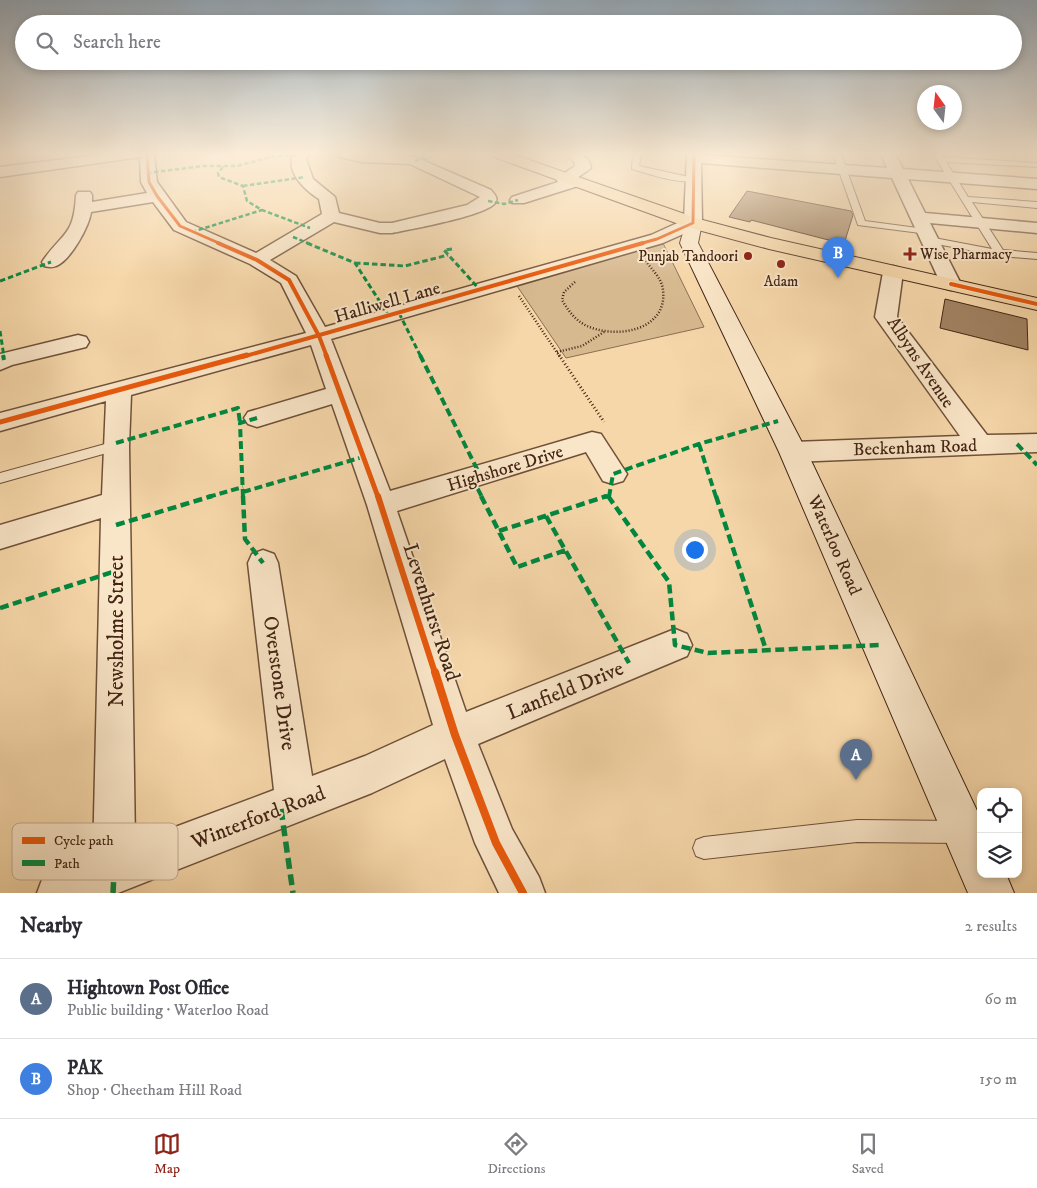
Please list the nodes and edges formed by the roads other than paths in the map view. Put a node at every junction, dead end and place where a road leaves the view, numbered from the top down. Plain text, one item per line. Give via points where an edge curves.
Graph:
1 (157, 196) joint
2 (325, 196) edge
3 (487, 196) edge
4 (529, 196) edge
5 (615, 196) edge
6 (694, 196) edge
7 (851, 196) edge
8 (907, 196) edge
9 (964, 196) edge
10 (966, 199) junction
11 (518, 200) dead end
12 (1037, 205) edge
13 (331, 216) junction
14 (693, 223) junction
15 (981, 223) junction
16 (1037, 228) edge
17 (924, 230) junction
18 (1000, 253) junction
19 (1037, 256) edge
20 (257, 260) junction
21 (50, 262) dead end
22 (893, 272) junction
23 (951, 284) junction
24 (1037, 304) edge
25 (319, 336) junction
26 (78, 342) dead end
27 (0, 363) edge
28 (119, 390) junction
29 (340, 393) junction
30 (257, 418) dead end
31 (0, 422) edge
32 (1037, 443) edge
33 (978, 444) junction
34 (116, 446) junction
35 (793, 452) junction
36 (613, 474) dead end
37 (0, 478) edge
38 (117, 502) junction
39 (381, 505) junction
40 (0, 537) edge
41 (263, 563) dead end
42 (675, 645) dead end
43 (455, 735) junction
44 (296, 803) junction
45 (114, 823) edge
46 (964, 832) junction
47 (178, 848) edge
48 (704, 848) dead end
49 (977, 860) edge
50 (985, 878) edge
51 (95, 880) edge
52 (59, 893) edge
53 (523, 893) edge
54 (992, 893) edge

1 - 20 street, Levenhurst Road via 180,226
1 - 21 street via 84,202 79,231
2 - 13 street
3 - 13 street via 488,202 473,209 392,228
4 - 11 street
5 - 14 highway
6 - 14 street
7 - 17 lane via 861,223
8 - 17 street
9 - 10 lane
10 - 12 lane
10 - 15 lane
13 - 20 street
14 - 22 highway
14 - 25 street, Halliwell Lane via 657,239
14 - 35 main road, Waterloo Road via 689,243
15 - 16 street
15 - 17 street
15 - 18 lane
17 - 18 lane
17 - 23 street
18 - 19 lane
20 - 25 street, Levenhurst Road via 289,280
22 - 23 highway
22 - 33 street, Albyns Avenue via 886,317
23 - 24 highway
25 - 28 street, Halliwell Lane
25 - 29 street, Levenhurst Road
26 - 27 street
28 - 31 street, Halliwell Lane
28 - 34 street, Newsholme Street
29 - 30 street
29 - 39 street, Levenhurst Road
32 - 33 street, Beckenham Road
33 - 35 street, Beckenham Road
34 - 37 lane
34 - 38 street, Newsholme Street
35 - 46 main road, Waterloo Road
36 - 39 street, Highshore Drive via 592,441
38 - 40 street
38 - 45 street, Newsholme Street
39 - 43 street, Levenhurst Road
41 - 44 street, Overstone Drive
42 - 43 street, Lanfield Drive
43 - 44 street, Winterford Road
43 - 53 street, Levenhurst Road via 496,843
44 - 47 street, Winterford Road
46 - 48 lane via 857,831
46 - 49 main road, Waterloo Road
50 - 54 main road
51 - 52 street, Winterford Road

